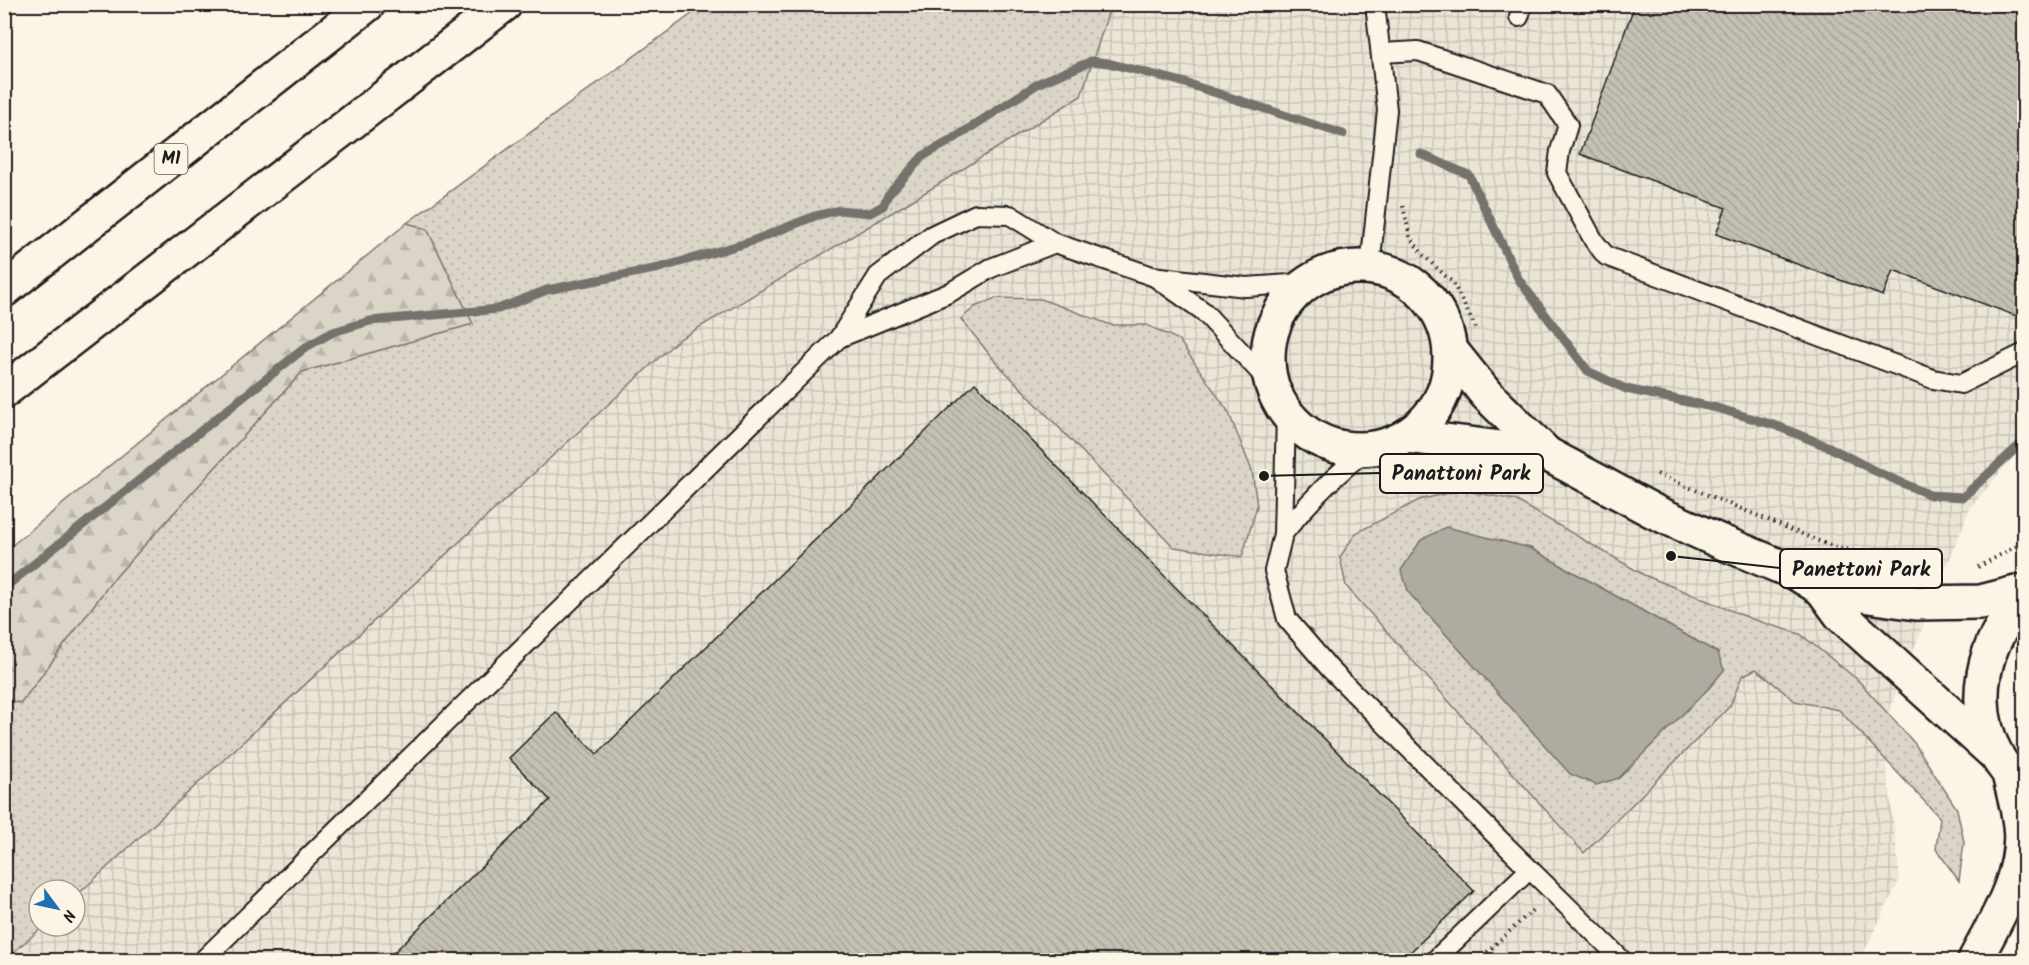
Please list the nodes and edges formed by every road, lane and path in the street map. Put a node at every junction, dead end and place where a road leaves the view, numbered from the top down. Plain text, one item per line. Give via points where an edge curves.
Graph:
1 (368, 4) edge
2 (505, 4) edge
3 (1376, 4) edge
4 (1381, 53) junction
5 (1402, 197) dead end
6 (1055, 243) junction
7 (1370, 267) junction
8 (1152, 276) junction
9 (1306, 283) junction
10 (4, 290) edge
11 (1482, 336) dead end
12 (839, 338) junction
13 (1450, 350) junction
14 (2025, 353) edge
15 (1271, 384) junction
16 (4, 391) edge
17 (1286, 414) junction
18 (1406, 436) junction
19 (1368, 449) junction
20 (1547, 454) junction
21 (1647, 470) dead end
22 (1283, 534) junction
23 (2025, 542) edge
24 (1930, 571) dead end
25 (1971, 572) dead end
26 (1822, 589) junction
27 (2025, 591) edge
28 (2025, 600) edge
29 (2010, 773) edge
30 (1530, 869) junction
31 (1543, 901) dead end
32 (1486, 952) dead end
33 (203, 960) edge
34 (1435, 960) edge
35 (1623, 960) edge
36 (1975, 960) edge

1 - 10 main road, M1
2 - 16 main road
3 - 4 lane
4 - 7 lane via 1387,110
4 - 14 lane via 1418,51 1546,94 1568,125 1557,173 1594,242 1606,256 1933,379 1961,384
5 - 11 path via 1410,237 1453,283
6 - 8 lane
6 - 12 lane via 991,268 949,293
6 - 12 lane via 1010,215 976,214 932,235 878,276
7 - 9 main road via 1335,269
7 - 13 main road via 1398,275 1424,293 1442,319
8 - 9 lane via 1246,287
8 - 15 lane via 1203,311
9 - 15 main road via 1277,317 1268,361
12 - 33 lane
13 - 18 main road via 1449,375 1441,399 1426,420
13 - 20 main road via 1486,394
15 - 17 main road
17 - 19 main road via 1323,442
17 - 22 lane
18 - 19 main road
18 - 20 main road
19 - 22 lane via 1317,493
20 - 26 main road via 1655,512 1796,573
21 - 24 path via 1826,544
22 - 30 lane via 1274,571 1287,619 1330,669
23 - 25 path
26 - 27 main road via 1916,603 1981,602
26 - 29 main road via 1841,615
28 - 29 main road via 2010,614 1990,646 1982,683 1984,720
29 - 36 main road via 2021,826 2019,862 2001,910
30 - 34 lane
30 - 35 lane
31 - 32 path

